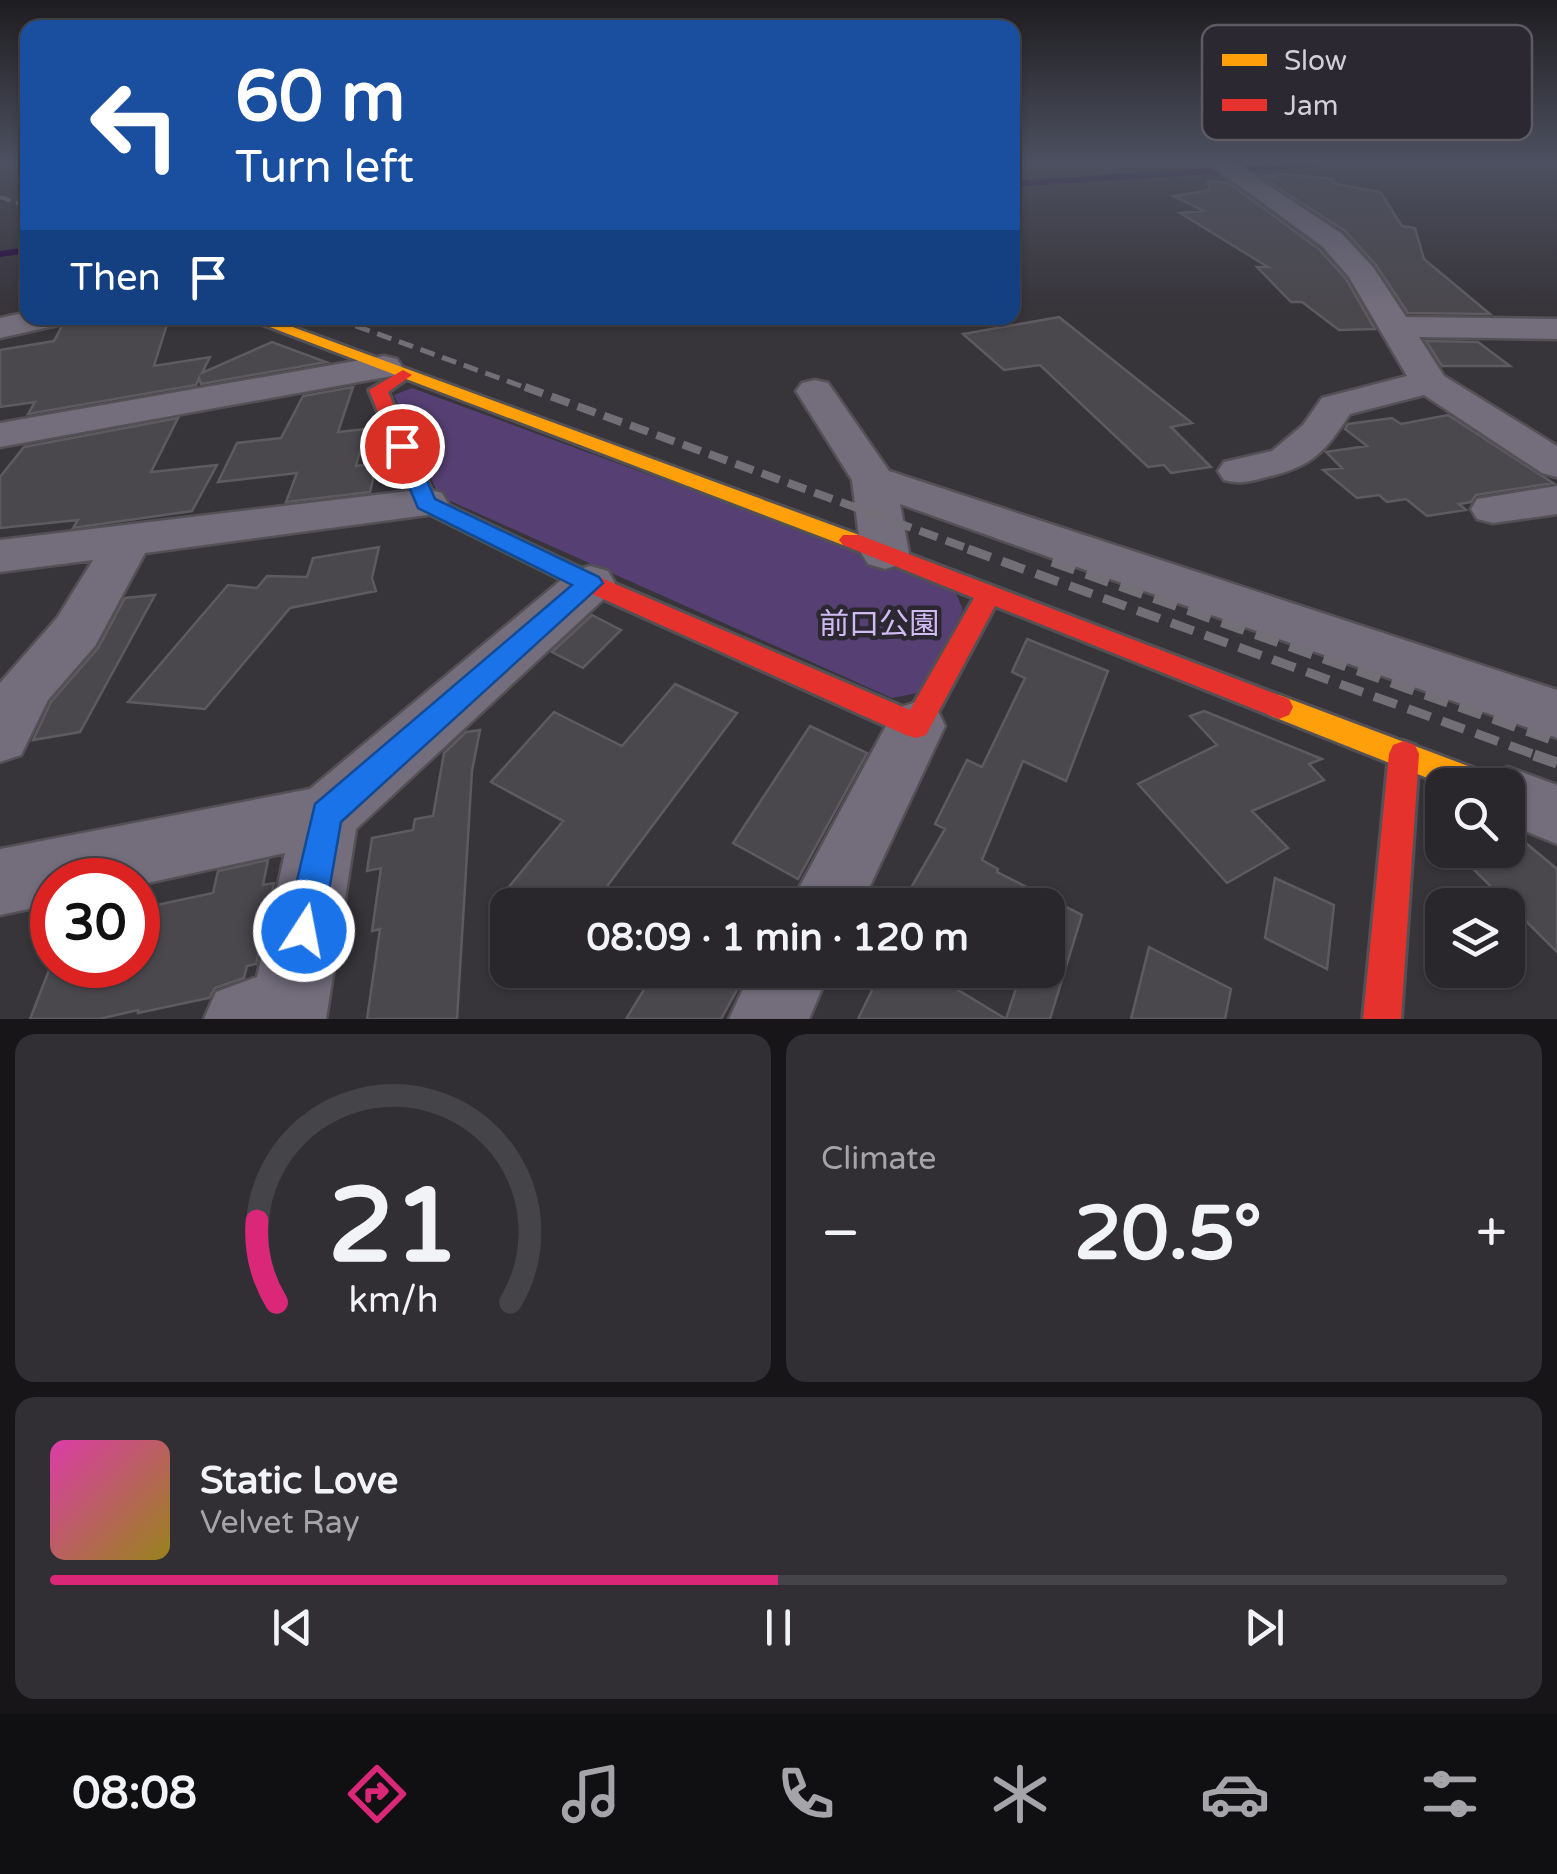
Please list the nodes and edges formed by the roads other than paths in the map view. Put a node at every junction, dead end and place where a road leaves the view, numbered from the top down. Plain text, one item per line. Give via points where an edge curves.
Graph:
1 (1290, 212) edge
2 (272, 325) edge
3 (1395, 327) junction
4 (1557, 329) edge
5 (394, 371) junction
6 (1430, 383) junction
7 (815, 391) dead end
8 (0, 434) edge
9 (1557, 464) edge
10 (1239, 471) dead end
11 (874, 480) junction
12 (1557, 500) edge
13 (426, 503) junction
14 (1493, 509) dead end
15 (129, 540) junction
16 (885, 553) junction
17 (0, 556) edge
18 (590, 583) junction
19 (988, 594) junction
20 (1557, 714) edge
21 (916, 726) junction
22 (0, 737) edge
23 (1404, 754) junction
24 (1439, 768) edge
25 (1525, 803) edge
26 (326, 815) junction
27 (1557, 815) edge
28 (0, 882) edge
29 (835, 888) edge
30 (784, 988) edge
31 (273, 1016) edge
32 (768, 1019) edge
33 (1382, 1019) edge

1 - 3 street via 1332,240 1362,273
2 - 5 street
3 - 4 street
3 - 6 street
5 - 8 street
5 - 13 street via 378,390
5 - 16 street
6 - 9 street
6 - 10 street via 1336,406 1317,434 1286,460
7 - 11 street
11 - 16 street
11 - 20 street
12 - 14 street
13 - 15 street
13 - 18 street
15 - 17 street
15 - 22 street via 76,632 26,686
16 - 19 street
18 - 21 street
18 - 26 street
19 - 21 street
19 - 23 street
21 - 29 street
23 - 24 street
23 - 33 street
25 - 27 street
26 - 28 street
26 - 31 street
30 - 32 street

